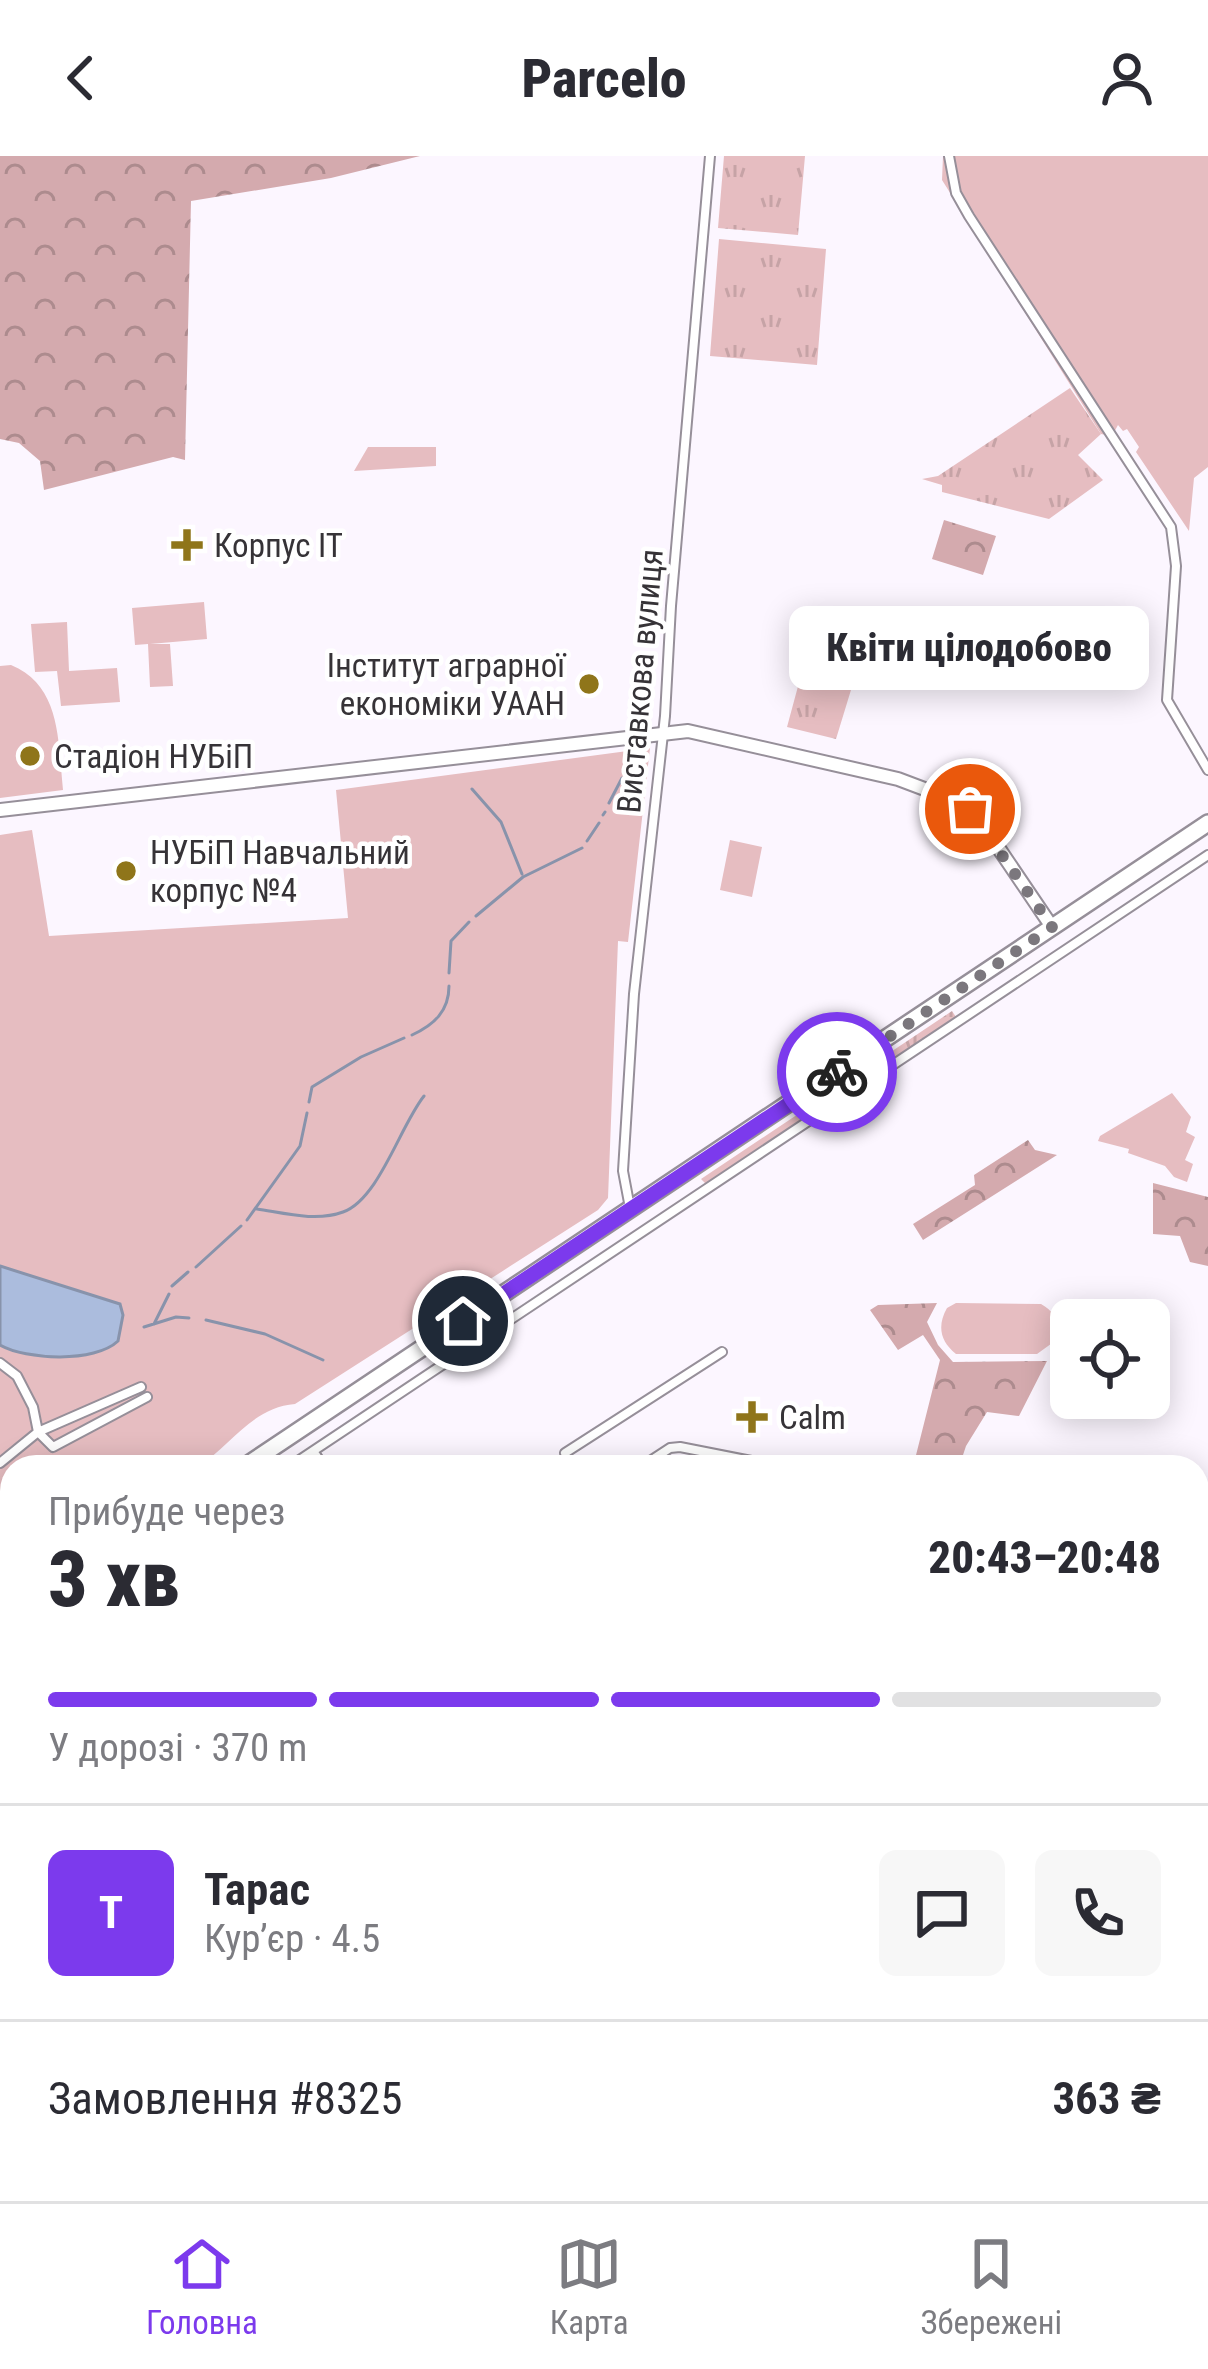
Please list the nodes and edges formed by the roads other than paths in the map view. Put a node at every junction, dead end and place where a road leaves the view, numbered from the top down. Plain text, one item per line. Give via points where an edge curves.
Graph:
1 (710, 156) edge
2 (949, 156) edge
3 (663, 731) junction
4 (1208, 770) edge
5 (0, 810) edge
6 (1208, 823) edge
7 (1208, 855) edge
8 (1052, 927) junction
9 (631, 1210) junction
10 (722, 1352) dead end
11 (0, 1363) edge
12 (141, 1387) dead end
13 (147, 1397) dead end
14 (349, 1397) junction
15 (349, 1426) junction
16 (38, 1432) junction
17 (313, 1451) junction
18 (565, 1453) dead end
19 (10, 1455) edge
20 (262, 1455) edge
21 (307, 1455) edge
22 (316, 1455) edge
23 (659, 1455) edge
24 (721, 1455) edge

1 - 3 street, Виставкова вулиця
2 - 4 street via 969,216 1171,527 1167,700
3 - 5 street
3 - 8 street via 898,779 959,802
3 - 9 street, Виставкова вулиця via 633,1006 623,1171
6 - 8 highway
7 - 15 street
8 - 9 highway
9 - 14 highway
10 - 18 street
11 - 16 street via 17,1376
12 - 16 street
13 - 16 street via 53,1447
14 - 15 street
14 - 20 highway
15 - 17 street
16 - 19 street
17 - 21 street
17 - 22 street
23 - 24 street via 680,1447

